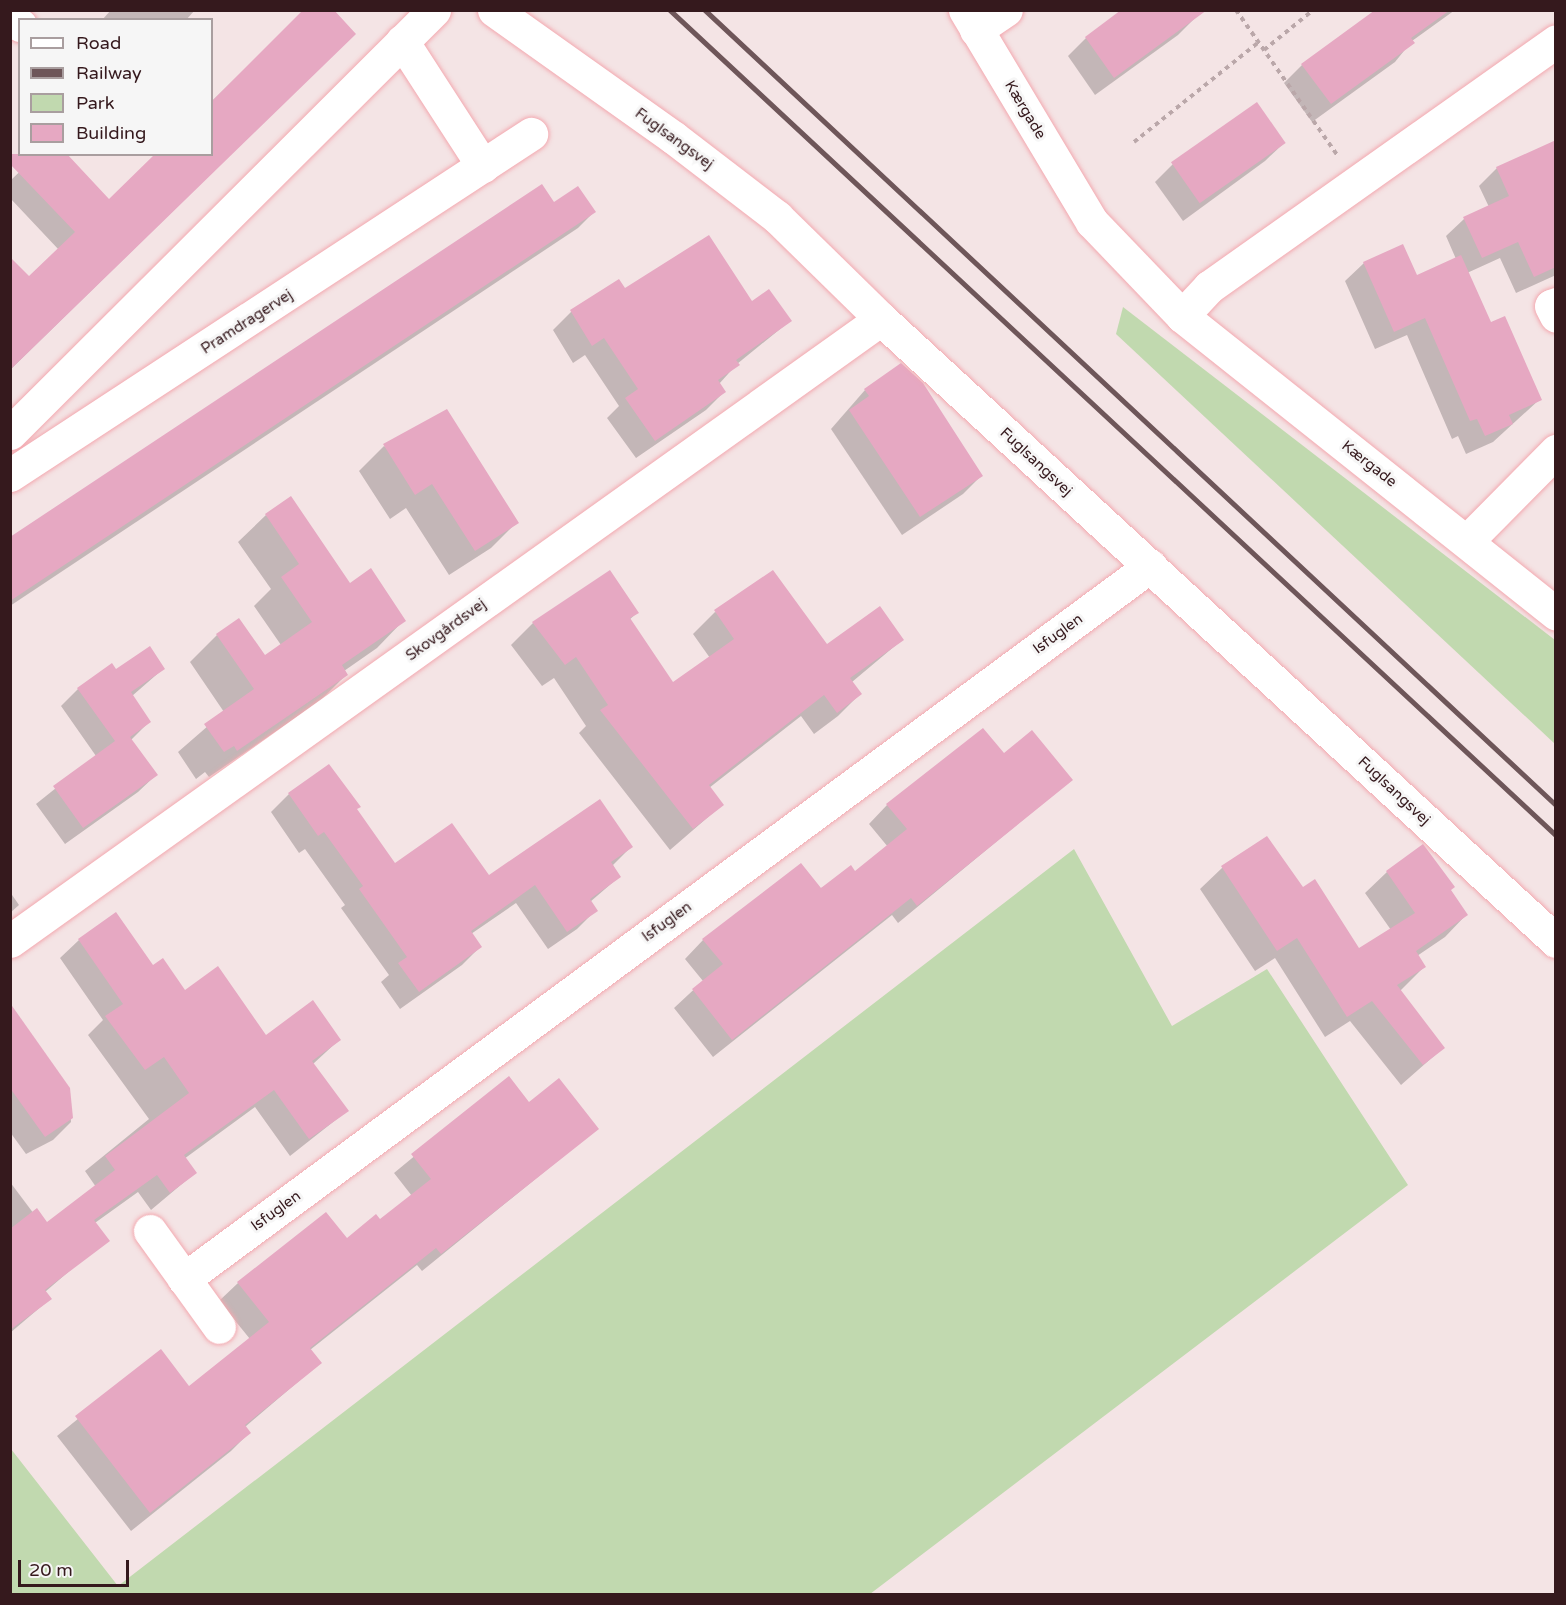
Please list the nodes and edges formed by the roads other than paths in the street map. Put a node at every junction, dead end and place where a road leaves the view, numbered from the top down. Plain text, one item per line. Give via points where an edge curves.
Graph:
1 (434, 10) edge
2 (494, 10) edge
3 (1006, 10) edge
4 (970, 20) edge
5 (402, 41) junction
6 (1556, 41) edge
7 (531, 134) dead end
8 (483, 166) junction
9 (1556, 304) edge
10 (1182, 316) junction
11 (1556, 316) edge
12 (881, 319) junction
13 (10, 433) edge
14 (1556, 451) edge
15 (10, 475) edge
16 (1467, 541) junction
17 (1150, 566) junction
18 (1556, 613) edge
19 (1556, 941) edge
20 (10, 942) edge
21 (150, 1231) dead end
22 (184, 1279) junction
23 (219, 1327) dead end

1 - 5 street
2 - 12 street, Fuglsangsvej via 777,217
3 - 4 street
4 - 10 street, Kærgade via 1092,222
5 - 8 street
5 - 13 street
6 - 10 street via 1209,287
7 - 8 street, Pramdragervej
8 - 15 street, Pramdragervej
9 - 11 street via 1551,306
10 - 16 street, Kærgade
12 - 17 street, Fuglsangsvej
12 - 20 street, Skovgårdsvej
14 - 16 street
16 - 18 street, Kærgade
17 - 19 street, Fuglsangsvej
17 - 22 street, Isfuglen
21 - 22 street
22 - 23 street

